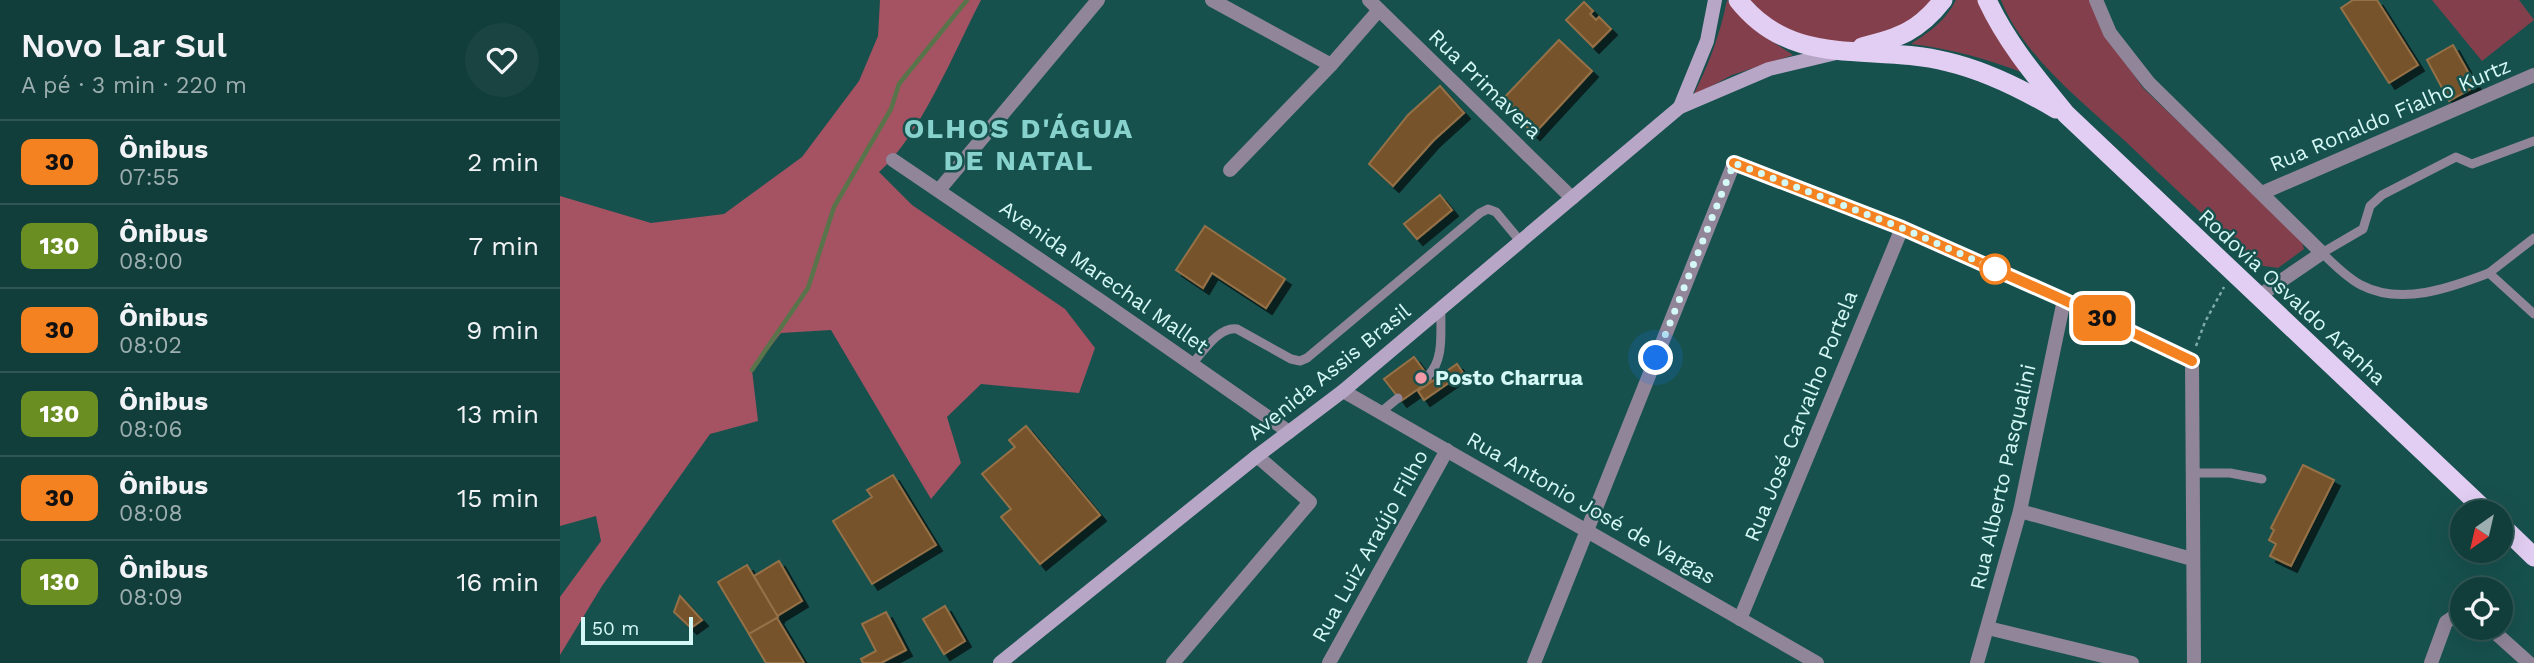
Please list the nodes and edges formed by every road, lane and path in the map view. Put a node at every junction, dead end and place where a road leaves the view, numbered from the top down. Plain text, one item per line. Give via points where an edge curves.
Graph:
1 (1098, 0) edge
2 (1212, 0) edge
3 (1715, 0) edge
4 (1738, 0) edge
5 (1943, 0) edge
6 (1987, 0) edge
7 (2096, 0) edge
8 (1374, 5) edge
9 (1848, 51) junction
10 (1331, 65) junction
11 (2534, 75) edge
12 (1680, 107) junction
13 (2066, 114) junction
14 (2534, 141) edge
15 (893, 160) dead end
16 (1230, 170) dead end
17 (939, 190) junction
18 (2262, 193) junction
19 (1572, 198) junction
20 (1902, 228) junction
21 (2534, 237) edge
22 (1521, 242) junction
23 (2322, 253) junction
24 (2489, 273) junction
25 (2238, 275) junction
26 (2259, 296) junction
27 (2064, 300) junction
28 (1441, 309) junction
29 (2534, 314) edge
30 (2192, 361) junction
31 (1192, 364) junction
32 (1428, 376) dead end
33 (1343, 391) junction
34 (1398, 398) dead end
35 (1381, 412) junction
36 (1289, 432) junction
37 (1447, 450) junction
38 (1257, 456) junction
39 (2192, 473) junction
40 (2262, 480) dead end
41 (2473, 500) edge
42 (2020, 511) junction
43 (1587, 529) junction
44 (2513, 537) edge
45 (2534, 557) edge
46 (2192, 559) junction
47 (1740, 619) junction
48 (2450, 619) edge
49 (1988, 628) junction
50 (2503, 640) edge
51 (1000, 663) edge
52 (1173, 663) edge
53 (1329, 663) edge
54 (1534, 663) edge
55 (1817, 663) edge
56 (1978, 663) edge
57 (2132, 663) edge
58 (2194, 663) edge
59 (2431, 663) edge
60 (2529, 663) edge

1 - 17 street
2 - 10 street
3 - 12 main road, Avenida Assis Brasil via 1707,41
4 - 9 highway via 1767,29 1796,44
5 - 9 highway via 1917,28
6 - 13 highway via 2018,55
7 - 18 street via 2110,33 2149,83
8 - 10 street
8 - 19 street, Rua Primavera
9 - 12 main road, Avenida Assis Brasil via 1769,69
9 - 13 highway via 1947,62 2021,88
10 - 16 street
11 - 18 street, Rua Ronaldo Fialho Kurtz
12 - 19 main road, Avenida Assis Brasil
13 - 25 highway, Rodovia Osvaldo Aranha
14 - 23 lane via 2472,164 2456,157 2382,195 2370,206 2363,229
15 - 17 street, Avenida Marechal Mallet
17 - 31 street, Avenida Marechal Mallet
18 - 23 street
19 - 22 main road, Avenida Assis Brasil
20 - 27 street
20 - 43 street via 1734,163
20 - 47 street, Rua José Carvalho Portela
21 - 24 lane
22 - 28 main road, Avenida Assis Brasil
22 - 31 lane via 1496,212 1488,209 1307,358 1291,359 1230,328
23 - 24 lane via 2362,286 2382,292 2426,293
23 - 26 street
24 - 29 lane
25 - 26 highway, Rodovia Osvaldo Aranha
25 - 30 path via 2220,290
26 - 41 highway, Rodovia Osvaldo Aranha
27 - 30 street
27 - 42 street, Rua Alberto Pasqualini
28 - 32 lane via 1439,358
28 - 33 main road, Avenida Assis Brasil
30 - 39 street
31 - 36 street, Avenida Marechal Mallet
33 - 35 street, Rua Antonio José de Vargas
33 - 36 main road, Avenida Assis Brasil
34 - 35 lane
35 - 37 street, Rua Antonio José de Vargas
36 - 38 main road, Avenida Assis Brasil
37 - 43 street, Rua Antonio José de Vargas
37 - 53 street, Rua Luiz Araújo Filho
38 - 51 main road, Avenida Assis Brasil
38 - 52 street via 1310,502
39 - 40 lane via 2230,473
39 - 46 street
42 - 46 street
42 - 49 street, Rua Alberto Pasqualini
43 - 47 street, Rua Antonio José de Vargas
43 - 54 street
44 - 45 highway
46 - 58 street
47 - 55 street, Rua Antonio José de Vargas
48 - 59 street
49 - 56 street, Rua Alberto Pasqualini
49 - 57 street
50 - 60 street

